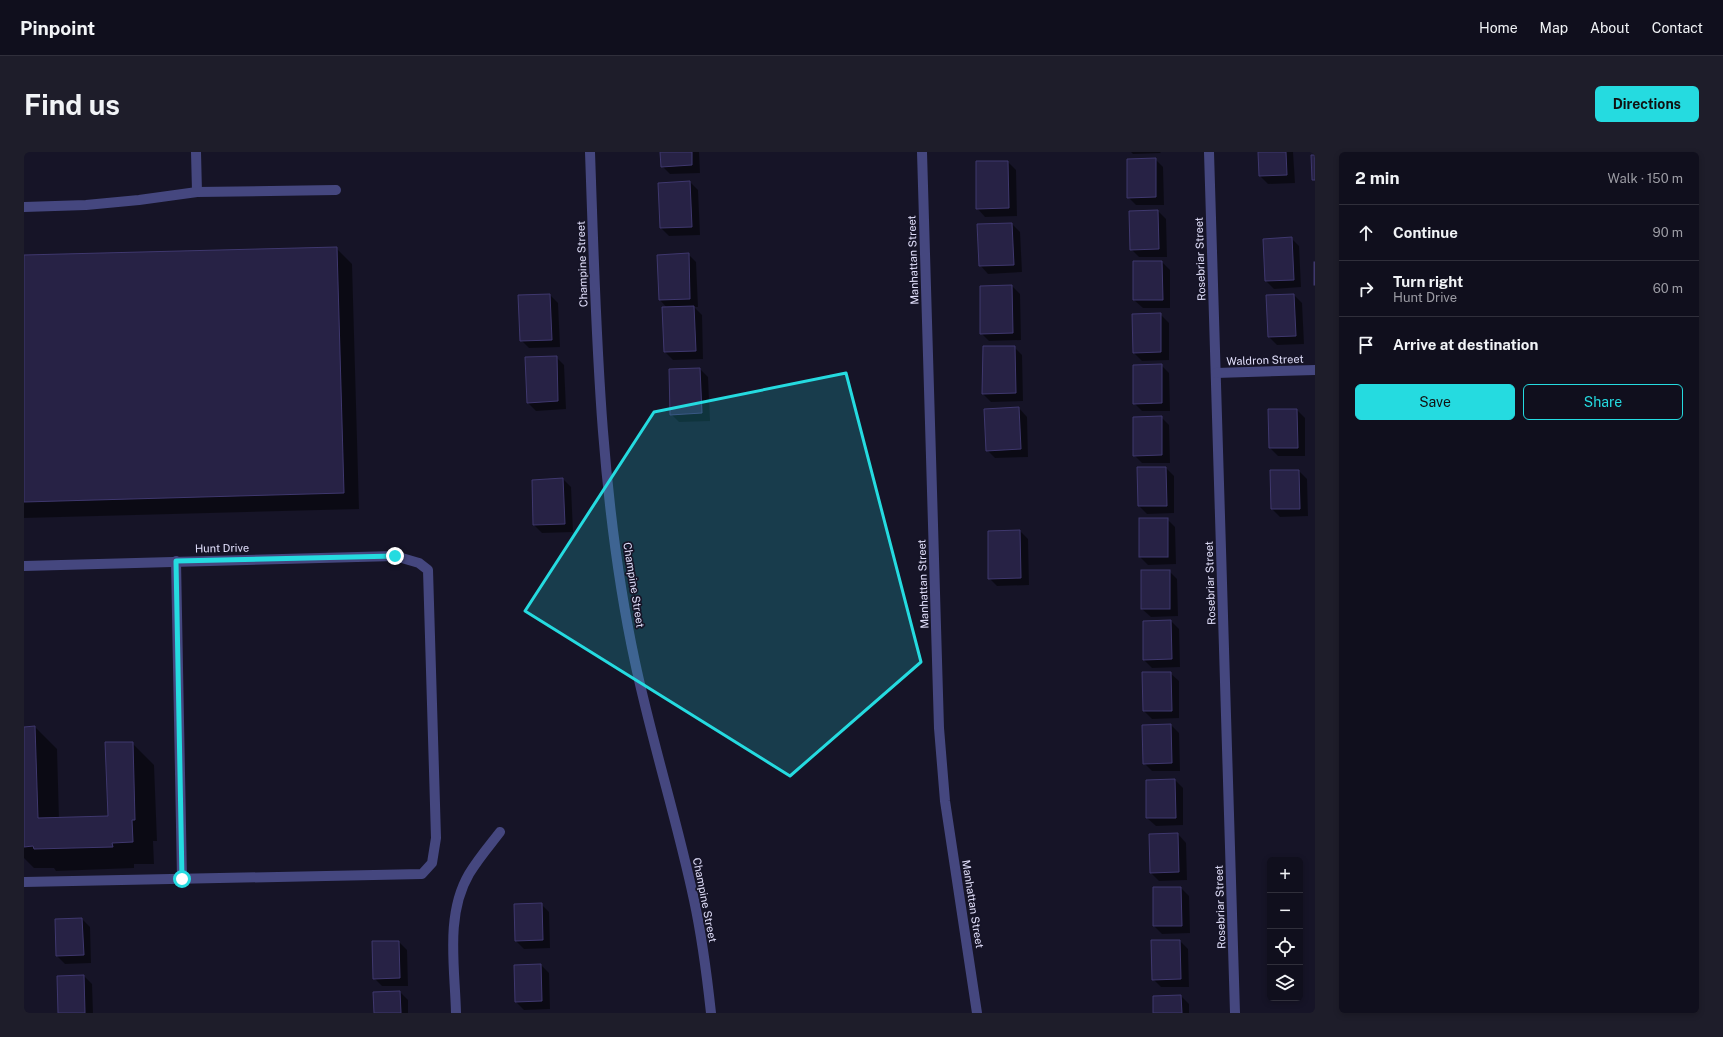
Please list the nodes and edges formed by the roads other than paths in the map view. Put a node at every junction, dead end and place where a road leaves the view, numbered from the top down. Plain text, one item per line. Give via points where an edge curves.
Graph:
1 (196, 152) edge
2 (590, 152) edge
3 (922, 152) edge
4 (1209, 152) edge
5 (336, 190) dead end
6 (197, 192) junction
7 (24, 207) edge
8 (1315, 370) edge
9 (1216, 373) junction
10 (176, 561) junction
11 (24, 566) edge
12 (500, 832) dead end
13 (182, 879) junction
14 (24, 882) edge
15 (456, 1013) edge
16 (711, 1013) edge
17 (977, 1013) edge
18 (1235, 1013) edge

1 - 6 street
2 - 16 street, Champine Street via 597,354 618,565 635,662 695,901
3 - 17 street, Manhattan Street via 939,728 945,801
4 - 9 street, Rosebriar Street
5 - 6 street
6 - 7 street via 109,203
8 - 9 street, Waldron Street
9 - 18 street, Rosebriar Street
10 - 11 street, Hunt Drive
10 - 13 street
10 - 13 street, Hunt Drive via 395,556 419,563 428,570 436,838 432,863 422,874
12 - 15 street via 469,874 459,900 454,925
13 - 14 street

